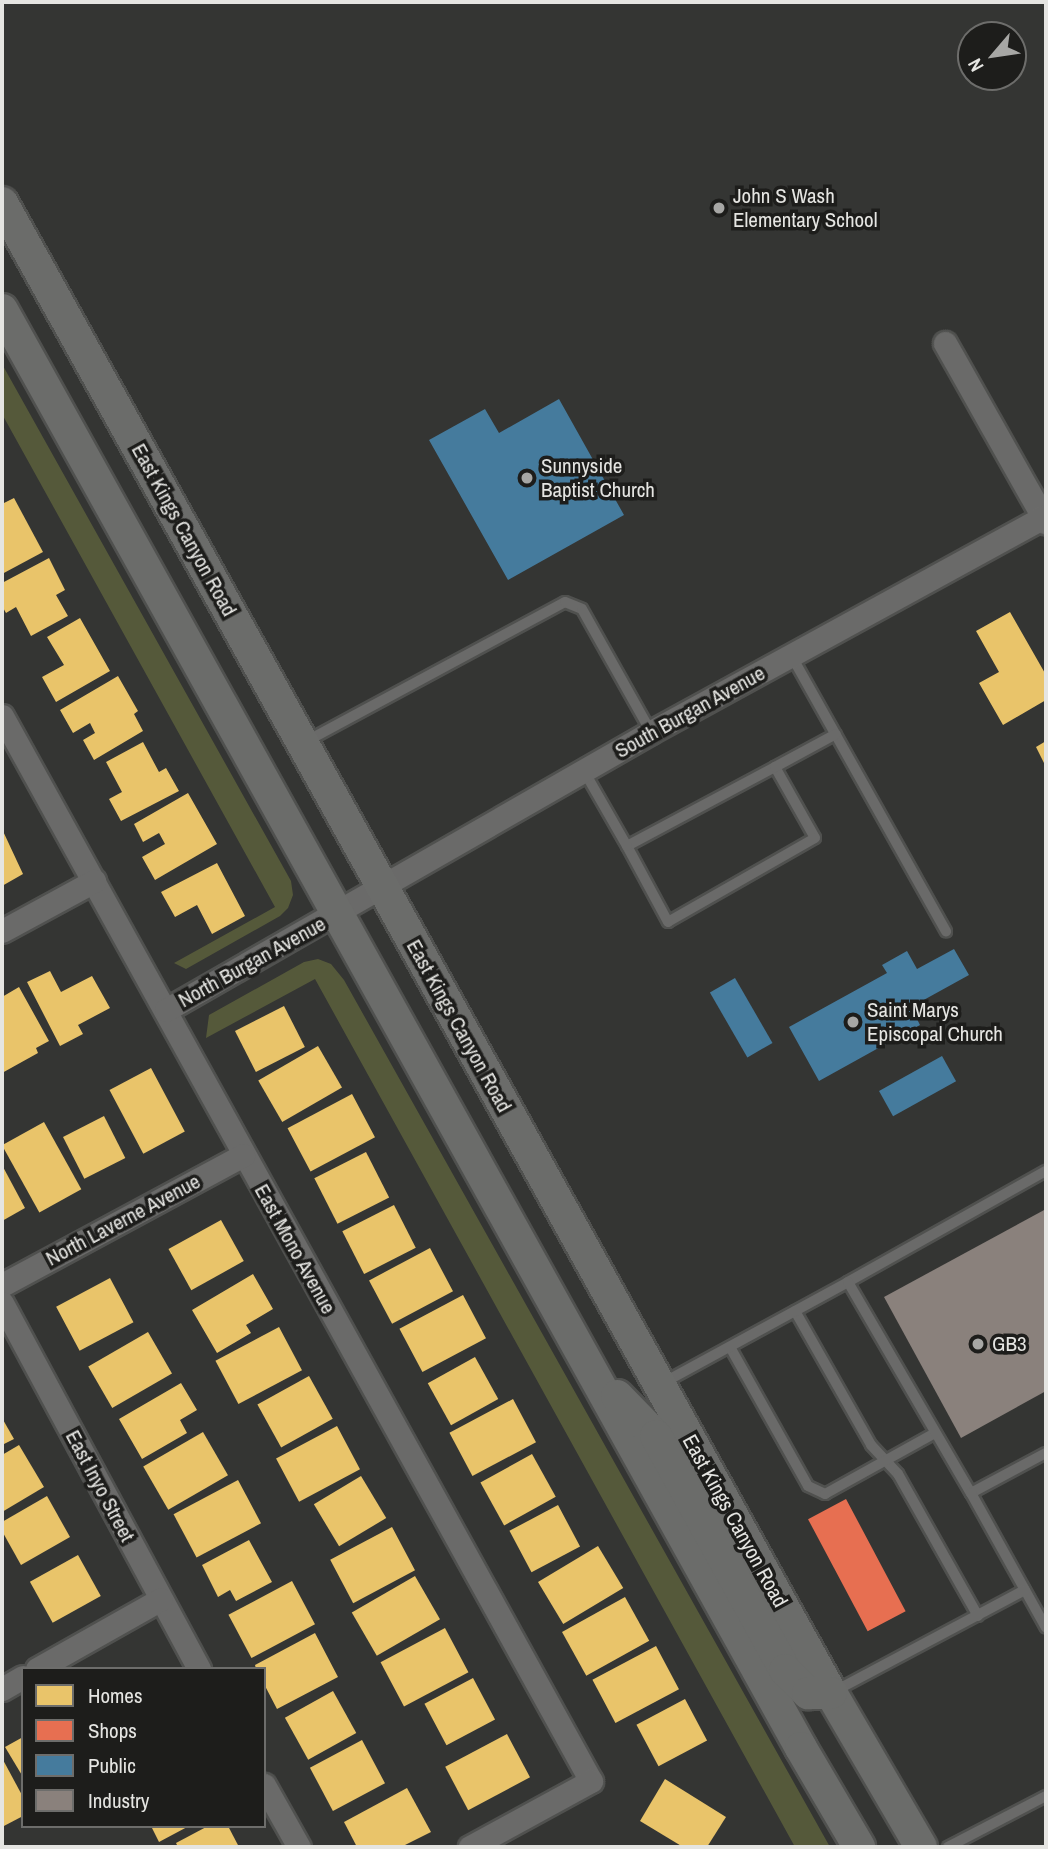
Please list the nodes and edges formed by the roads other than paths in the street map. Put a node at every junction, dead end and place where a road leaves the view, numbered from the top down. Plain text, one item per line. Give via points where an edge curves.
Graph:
1 (2, 203) edge
2 (2, 310) edge
3 (945, 343) dead end
4 (1045, 518) edge
5 (791, 655) junction
6 (2, 716) edge
7 (652, 732) junction
8 (836, 734) junction
9 (303, 744) junction
10 (775, 767) junction
11 (584, 771) junction
12 (627, 846) junction
13 (94, 881) junction
14 (382, 889) junction
15 (338, 914) junction
16 (2, 931) edge
17 (946, 931) dead end
18 (166, 1010) junction
19 (243, 1155) junction
20 (1046, 1171) edge
21 (848, 1282) junction
22 (2, 1285) edge
23 (2, 1303) edge
24 (795, 1311) junction
25 (730, 1347) junction
26 (589, 1367) junction
27 (660, 1385) junction
28 (935, 1433) junction
29 (1046, 1453) edge
30 (886, 1461) junction
31 (971, 1493) junction
32 (1025, 1590) junction
33 (161, 1599) junction
34 (978, 1616) junction
35 (1046, 1628) edge
36 (41, 1667) edge
37 (198, 1667) edge
38 (21, 1678) edge
39 (2, 1689) edge
40 (831, 1693) junction
41 (266, 1789) edge
42 (1046, 1796) edge
43 (299, 1847) edge
44 (470, 1847) edge
45 (859, 1847) edge
46 (921, 1847) edge
47 (948, 1847) edge

1 - 9 main road, East Kings Canyon Road
2 - 15 main road
3 - 4 street
4 - 5 street, South Burgan Avenue
5 - 7 street, South Burgan Avenue
5 - 8 lane
6 - 13 street, East Mono Avenue
7 - 9 lane via 582,608 565,602
7 - 11 street, South Burgan Avenue
8 - 10 lane
8 - 17 lane
9 - 14 main road, East Kings Canyon Road
10 - 12 lane
10 - 12 lane via 815,838 668,922
11 - 12 lane
11 - 14 street, South Burgan Avenue
13 - 16 street
13 - 18 street, East Mono Avenue
14 - 15 street, South Burgan Avenue
14 - 27 main road, East Kings Canyon Road
15 - 18 street, North Burgan Avenue
15 - 26 main road
18 - 19 street, East Mono Avenue
19 - 22 street, North Laverne Avenue
19 - 44 street, East Mono Avenue via 591,1781
20 - 21 lane
21 - 24 lane
21 - 28 lane
23 - 33 street, East Inyo Street
24 - 25 lane
24 - 30 lane via 871,1445
25 - 27 lane
25 - 30 lane via 808,1486 825,1494
26 - 40 main road via 656,1436 785,1671 808,1693
26 - 45 main road
27 - 40 main road, East Kings Canyon Road
28 - 30 lane
28 - 31 lane
29 - 31 lane
30 - 34 lane via 898,1474
31 - 32 lane
32 - 34 lane
32 - 35 lane
33 - 36 street
33 - 37 street, East Inyo Street
34 - 40 lane
38 - 39 street
40 - 46 main road, East Kings Canyon Road
41 - 43 street
42 - 47 lane

